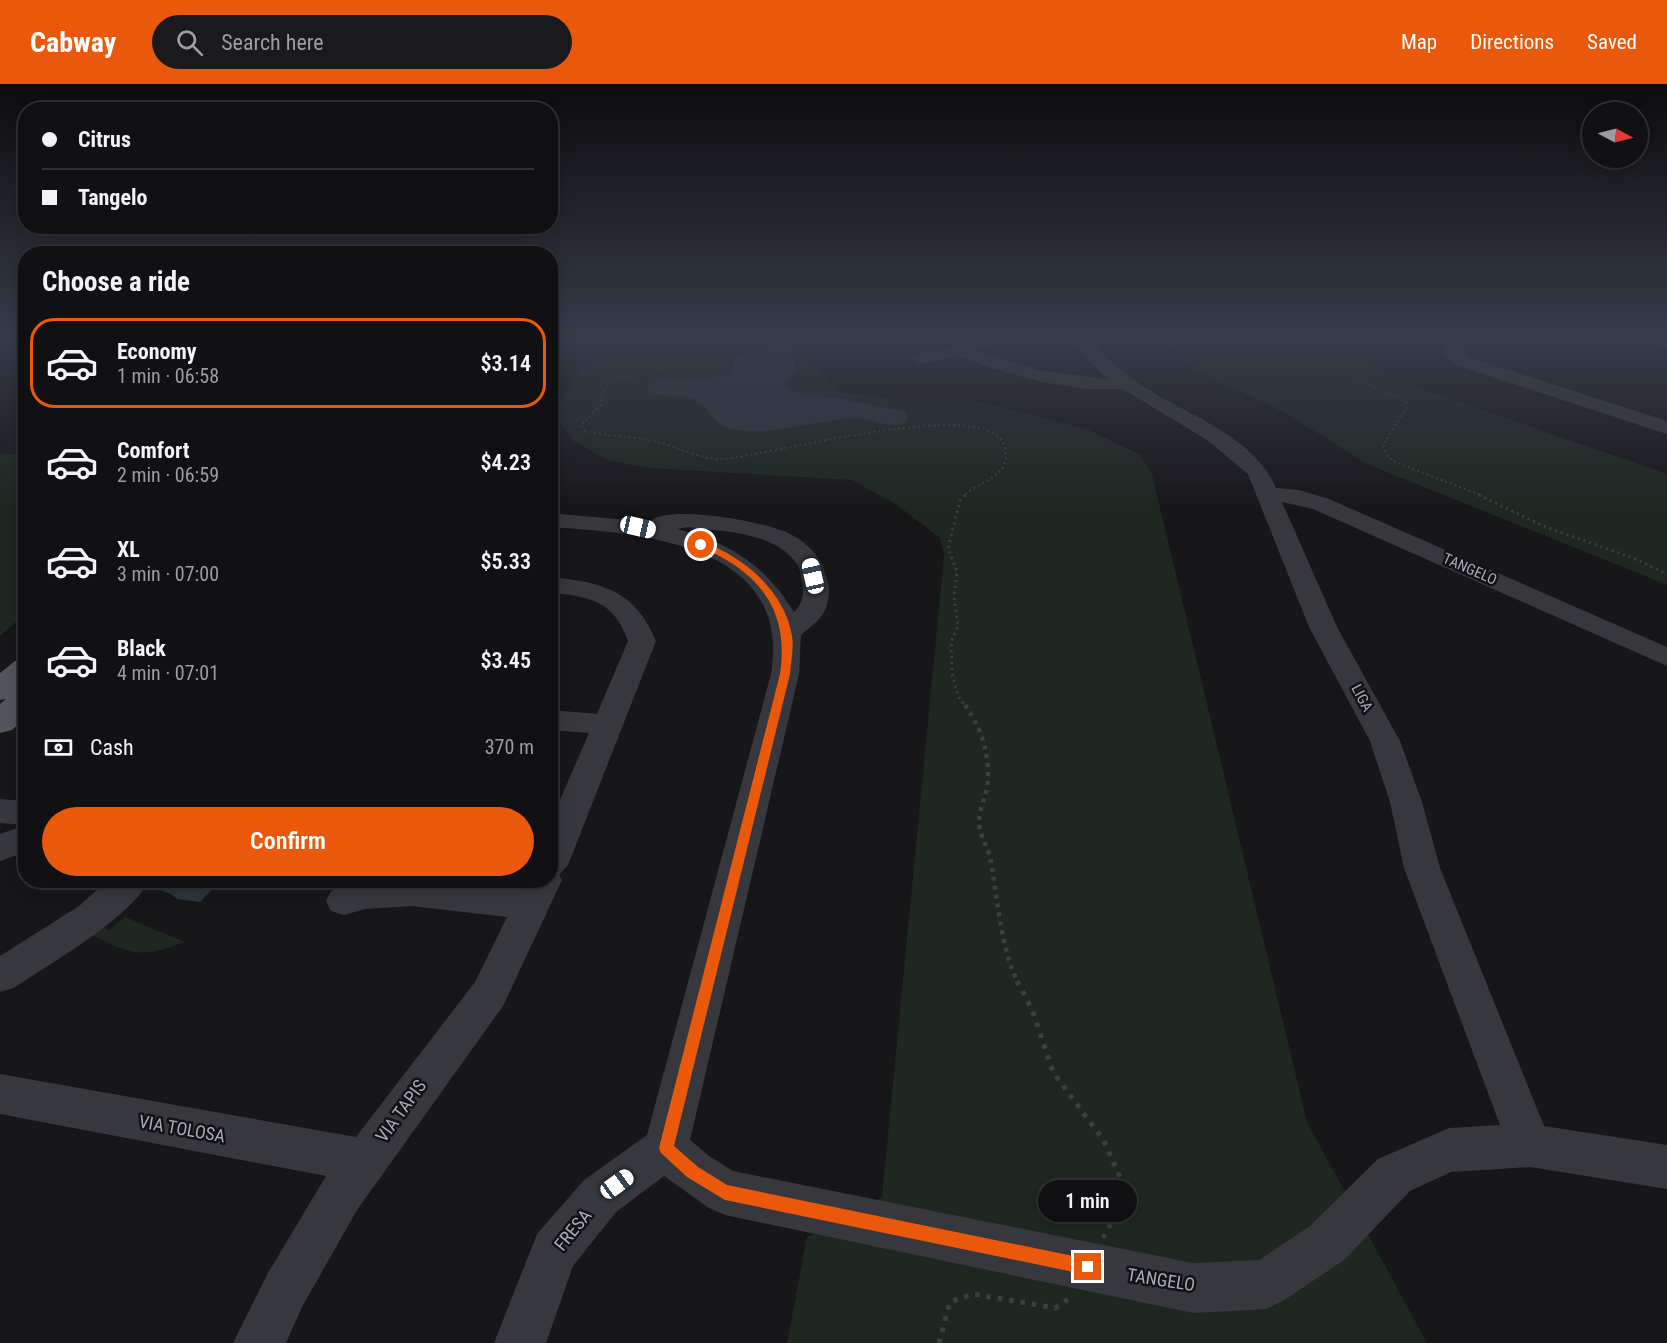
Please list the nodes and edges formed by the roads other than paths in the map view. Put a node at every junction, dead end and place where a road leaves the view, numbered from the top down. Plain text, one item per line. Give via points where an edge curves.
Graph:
1 (1145, 394) edge
2 (1562, 394) edge
3 (1667, 428) edge
4 (1268, 494) junction
5 (558, 521) edge
6 (638, 527) junction
7 (558, 586) edge
8 (787, 634) junction
9 (1667, 657) edge
10 (18, 675) edge
11 (0, 690) edge
12 (18, 706) edge
13 (558, 721) edge
14 (0, 722) edge
15 (609, 725) junction
16 (0, 811) edge
17 (18, 812) edge
18 (18, 841) edge
19 (558, 846) edge
20 (0, 848) edge
21 (123, 888) edge
22 (538, 893) edge
23 (344, 901) dead end
24 (0, 976) edge
25 (0, 1094) edge
26 (1530, 1145) junction
27 (666, 1148) junction
28 (364, 1161) junction
29 (1667, 1167) edge
30 (259, 1343) edge
31 (520, 1343) edge

1 - 4 street, LIGA via 1240,451 1258,471
2 - 3 street
4 - 9 street, TANGELO via 1321,504
4 - 26 street, LIGA via 1323,627 1385,741 1406,802 1422,868
5 - 6 street
6 - 8 street via 684,538 718,552 752,574 775,601
6 - 8 street via 688,520 757,530 784,540 810,562 817,590 812,610
7 - 15 street via 602,593 637,620 642,640
8 - 27 street via 785,674
10 - 11 main road
12 - 14 main road
13 - 15 street
15 - 19 street
16 - 17 street
18 - 20 street
21 - 24 street via 92,916
22 - 23 street via 373,892
22 - 28 street, VIA TAPIS via 489,994
25 - 28 street, VIA TOLOSA
26 - 27 street, TANGELO via 1449,1150 1395,1175 1327,1243 1266,1284 1193,1288 725,1192 693,1172
26 - 29 street, TANGELO
27 - 31 street, FRESA via 600,1196 554,1251
28 - 30 street, VIA TAPIS via 340,1194

